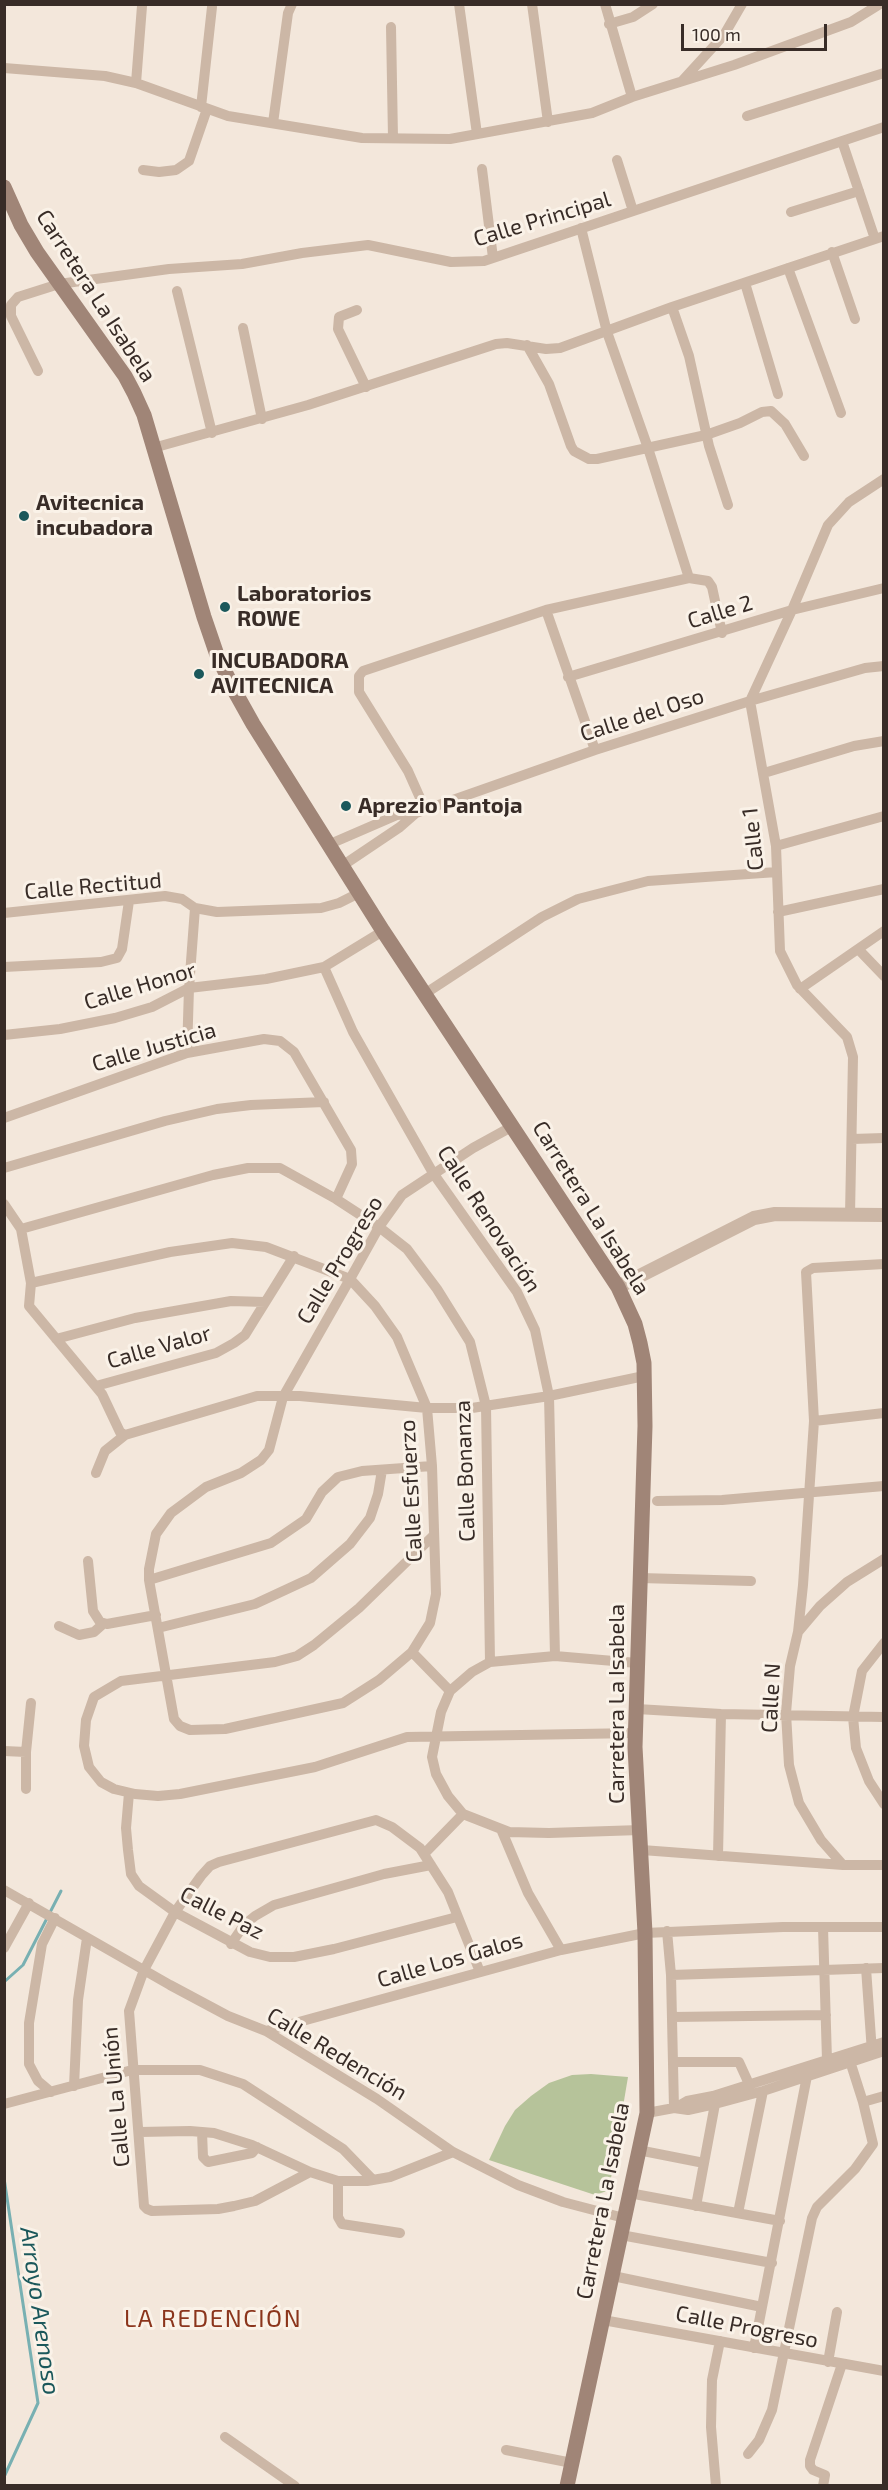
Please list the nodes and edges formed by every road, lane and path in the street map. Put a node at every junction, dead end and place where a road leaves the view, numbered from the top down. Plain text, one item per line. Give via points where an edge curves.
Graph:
1 (292, 4) edge
2 (459, 4) edge
3 (532, 4) edge
4 (605, 4) edge
5 (653, 4) edge
6 (742, 4) edge
7 (880, 4) edge
8 (142, 6) dead end
9 (212, 7) dead end
10 (609, 24) junction
11 (391, 27) dead end
12 (4, 68) edge
13 (884, 73) edge
14 (682, 81) junction
15 (136, 83) junction
16 (632, 97) junction
17 (204, 108) junction
18 (747, 116) dead end
19 (548, 122) junction
20 (273, 123) junction
21 (884, 127) edge
22 (477, 134) junction
23 (393, 138) junction
24 (842, 141) junction
25 (617, 160) dead end
26 (482, 169) dead end
27 (143, 170) dead end
28 (5, 190) edge
29 (859, 191) junction
30 (9, 209) edge
31 (633, 211) junction
32 (791, 212) dead end
33 (581, 228) junction
34 (879, 237) edge
35 (832, 252) junction
36 (494, 258) junction
37 (788, 268) junction
38 (746, 283) junction
39 (59, 284) junction
40 (177, 291) dead end
41 (672, 307) junction
42 (357, 310) dead end
43 (855, 320) dead end
44 (243, 328) dead end
45 (607, 332) junction
46 (526, 345) junction
47 (38, 371) dead end
48 (366, 387) junction
49 (778, 394) dead end
50 (841, 413) dead end
51 (262, 419) junction
52 (212, 433) junction
53 (706, 435) junction
54 (153, 448) junction
55 (648, 448) junction
56 (804, 456) dead end
57 (884, 479) edge
58 (728, 505) dead end
59 (689, 578) junction
60 (884, 588) edge
61 (546, 610) junction
62 (792, 610) junction
63 (722, 633) junction
64 (884, 666) edge
65 (568, 676) junction
66 (750, 701) junction
67 (884, 741) edge
68 (595, 750) junction
69 (764, 772) junction
70 (420, 811) junction
71 (884, 816) edge
72 (330, 844) junction
73 (776, 846) junction
74 (342, 866) junction
75 (777, 872) junction
76 (884, 889) edge
77 (359, 893) junction
78 (129, 901) junction
79 (195, 908) junction
80 (778, 912) junction
81 (4, 913) edge
82 (383, 931) junction
83 (884, 931) edge
84 (858, 950) junction
85 (4, 967) edge
86 (324, 967) junction
87 (884, 976) edge
88 (189, 988) junction
89 (800, 988) junction
90 (426, 993) junction
91 (4, 1035) edge
92 (188, 1053) junction
93 (324, 1102) junction
94 (4, 1118) edge
95 (513, 1126) junction
96 (884, 1138) edge
97 (852, 1139) junction
98 (4, 1168) edge
99 (433, 1173) junction
100 (336, 1198) junction
101 (4, 1204) edge
102 (850, 1215) junction
103 (884, 1215) edge
104 (379, 1227) junction
105 (21, 1229) junction
106 (294, 1256) junction
107 (884, 1264) edge
108 (350, 1278) junction
109 (31, 1283) junction
110 (618, 1287) junction
111 (265, 1302) junction
112 (56, 1339) junction
113 (644, 1376) junction
114 (96, 1386) junction
115 (549, 1396) junction
116 (283, 1397) junction
117 (486, 1406) junction
118 (427, 1408) junction
119 (884, 1413) edge
120 (814, 1421) junction
121 (125, 1436) junction
122 (432, 1466) junction
123 (382, 1470) junction
124 (96, 1473) dead end
125 (884, 1486) edge
126 (810, 1491) junction
127 (657, 1500) dead end
128 (433, 1536) junction
129 (884, 1559) edge
130 (88, 1561) dead end
131 (640, 1578) junction
132 (149, 1580) junction
133 (751, 1581) dead end
134 (156, 1615) junction
135 (103, 1624) junction
136 (59, 1626) dead end
137 (158, 1628) junction
138 (798, 1632) junction
139 (884, 1643) edge
140 (412, 1652) junction
141 (555, 1656) junction
142 (490, 1662) junction
143 (637, 1663) junction
144 (167, 1675) junction
145 (450, 1691) junction
146 (31, 1703) dead end
147 (637, 1709) junction
148 (786, 1713) junction
149 (721, 1714) junction
150 (853, 1717) junction
151 (884, 1717) edge
152 (180, 1726) joint
153 (636, 1733) junction
154 (436, 1736) junction
155 (4, 1751) edge
156 (26, 1752) junction
157 (26, 1789) dead end
158 (129, 1793) junction
159 (884, 1804) edge
160 (463, 1814) junction
161 (501, 1829) junction
162 (640, 1830) junction
163 (642, 1850) junction
164 (424, 1854) junction
165 (718, 1856) junction
166 (431, 1865) junction
167 (843, 1865) junction
168 (884, 1865) edge
169 (4, 1890) edge
170 (33, 1905) junction
171 (175, 1912) junction
172 (53, 1917) junction
173 (458, 1917) junction
174 (823, 1927) junction
175 (884, 1927) edge
176 (667, 1931) junction
177 (8, 1933) edge
178 (645, 1933) junction
179 (87, 1938) junction
180 (231, 1944) junction
181 (4, 1947) edge
182 (561, 1950) junction
183 (866, 1968) junction
184 (884, 1968) edge
185 (825, 1969) junction
186 (144, 1970) junction
187 (480, 1972) junction
188 (671, 1975) junction
189 (826, 2015) junction
190 (672, 2017) junction
191 (266, 2031) junction
192 (884, 2042) edge
193 (872, 2050) junction
194 (884, 2051) edge
195 (849, 2059) junction
196 (827, 2060) junction
197 (673, 2062) junction
198 (132, 2070) junction
199 (807, 2076) junction
200 (749, 2084) junction
201 (74, 2086) junction
202 (763, 2091) junction
203 (51, 2092) junction
204 (884, 2096) edge
205 (863, 2102) junction
206 (715, 2103) junction
207 (4, 2104) edge
208 (674, 2108) junction
209 (647, 2113) junction
210 (140, 2132) junction
211 (202, 2132) junction
212 (878, 2143) edge
213 (257, 2147) junction
214 (638, 2150) junction
215 (453, 2152) junction
216 (704, 2163) junction
217 (310, 2172) junction
218 (373, 2180) junction
219 (338, 2181) junction
220 (629, 2193) junction
221 (696, 2206) junction
222 (738, 2213) junction
223 (624, 2218) junction
224 (780, 2221) junction
225 (400, 2233) dead end
226 (621, 2235) junction
227 (772, 2263) junction
228 (613, 2276) junction
229 (762, 2307) junction
230 (837, 2312) dead end
231 (603, 2319) junction
232 (720, 2342) junction
233 (754, 2348) junction
234 (784, 2354) junction
235 (828, 2362) junction
236 (842, 2364) junction
237 (884, 2371) edge
238 (225, 2437) dead end
239 (506, 2450) dead end
240 (748, 2454) dead end
241 (572, 2463) junction
242 (295, 2486) edge
243 (567, 2486) edge
244 (716, 2486) edge
245 (823, 2486) edge

1 - 20 street
2 - 22 street
3 - 19 street
4 - 10 street
5 - 10 street via 633,17
6 - 14 street via 724,34
7 - 14 street via 851,22
8 - 15 street
9 - 17 street
10 - 16 street
11 - 23 street
12 - 15 street via 105,76
13 - 18 street
14 - 16 street
15 - 17 street
16 - 19 street via 592,113
17 - 20 street
17 - 27 street via 189,161 176,170
19 - 22 street
20 - 23 street via 362,138
21 - 24 street, Calle Principal
22 - 23 street
24 - 29 street
24 - 31 street, Calle Principal
25 - 31 street
26 - 36 street
28 - 30 main road, Carretera La Isabela
29 - 32 street
29 - 34 street
30 - 39 main road, Carretera La Isabela
31 - 33 street, Calle Principal
33 - 36 street, Calle Principal
33 - 45 street
34 - 35 street
35 - 37 street
35 - 43 street
36 - 39 street, Calle Principal via 451,262 368,245 242,264
37 - 38 street
37 - 50 street
38 - 41 street
38 - 49 street
39 - 47 street, Calle Principal via 18,297 11,305 11,316
39 - 54 main road, Carretera La Isabela via 125,376 144,415
40 - 52 street
41 - 45 street
41 - 53 street via 695,375
42 - 48 street via 339,317 338,329
44 - 51 street
45 - 46 street via 560,348
45 - 55 street
46 - 48 street via 496,344
46 - 55 street via 549,384 574,451 593,460
48 - 51 street
51 - 52 street
52 - 54 street
53 - 55 street
53 - 56 street via 771,411
53 - 58 street
54 - 72 main road, Carretera La Isabela via 217,655 253,724
55 - 59 street
57 - 62 street via 849,502 828,525
59 - 61 street
59 - 63 street via 708,581 712,587
60 - 62 street, Calle 2
61 - 65 street
61 - 70 street via 370,667 359,676 359,692 408,771
62 - 63 street, Calle 2
62 - 66 street
63 - 65 street, Calle 2
64 - 66 street, Calle del Oso
65 - 68 street
66 - 68 street, Calle del Oso
66 - 69 street, Calle 1
67 - 69 street
68 - 70 street, Calle del Oso
69 - 73 street, Calle 1
70 - 72 street, Calle del Oso via 397,815
70 - 74 street, Calle del Oso
71 - 73 street
72 - 74 main road, Carretera La Isabela
73 - 75 street, Calle 1
74 - 77 main road, Carretera La Isabela
75 - 80 street, Calle 1
75 - 90 street via 648,880 578,899 542,917
76 - 80 street
77 - 79 street, Calle Rectitud via 321,908 217,912
77 - 82 main road, Carretera La Isabela
78 - 79 street, Calle Rectitud via 165,896 182,899
78 - 81 street, Calle Rectitud
78 - 85 street via 123,949 117,958
79 - 88 street
80 - 89 street, Calle 1 via 780,951
82 - 86 street, Calle Honor
82 - 90 main road, Carretera La Isabela
83 - 84 street
84 - 87 street
84 - 89 street
86 - 88 street, Calle Honor
86 - 99 street, Calle Renovación via 353,1032
88 - 91 street, Calle Honor via 152,1007 115,1018
88 - 92 street
89 - 97 street, Calle 1 via 847,1037 852,1057
90 - 95 main road, Carretera La Isabela
92 - 93 street, Calle Justicia via 264,1039 280,1041 294,1052
92 - 94 street, Calle Justicia
93 - 98 street via 217,1109
93 - 100 street, Calle Justicia via 351,1150 352,1164
95 - 99 street, Calle Progreso
95 - 110 main road, Carretera La Isabela
96 - 97 street
97 - 102 street, Calle 1
99 - 104 street, Calle Progreso via 402,1195
99 - 115 street, Calle Renovación via 517,1292 535,1330
100 - 104 street, Calle Bonanza
100 - 105 street, Calle Bonanza via 280,1168 248,1168 213,1174
101 - 105 street
102 - 103 street
102 - 110 street via 775,1214 754,1218
104 - 108 street, Calle Progreso
104 - 117 street, Calle Bonanza via 407,1249 470,1342
105 - 109 street
106 - 108 street, Calle Esfuerzo
106 - 109 street, Calle Esfuerzo via 243,1244 205,1245
106 - 111 street, Calle Valor
107 - 120 street via 813,1268 806,1272
108 - 116 street, Calle Progreso
108 - 118 street, Calle Esfuerzo via 397,1337
109 - 112 street via 29,1306
110 - 113 main road, Carretera La Isabela via 635,1324
111 - 112 street via 231,1301 183,1309
111 - 114 street, Calle Valor via 245,1335 216,1353
112 - 114 street
113 - 115 street
113 - 131 main road, Carretera La Isabela
114 - 121 street
115 - 117 street
115 - 141 street, Calle Renovación
116 - 118 street
116 - 121 street via 257,1396
116 - 132 street, Calle Progreso via 269,1450 261,1460 206,1487 164,1522 156,1534
117 - 118 street
117 - 142 street, Calle Bonanza
118 - 122 street, Calle Esfuerzo
119 - 120 street
120 - 126 street
121 - 124 street via 105,1451
122 - 123 street
122 - 128 street, Calle Esfuerzo
123 - 132 street via 338,1477 322,1492 306,1519 271,1543
123 - 137 street via 370,1518 350,1544 311,1578 255,1604
125 - 126 street
126 - 127 street via 722,1500
126 - 138 street
128 - 140 street, Calle Esfuerzo via 436,1594 430,1623
128 - 144 street via 359,1608 297,1656
129 - 138 street, Calle N via 847,1582
130 - 135 street via 93,1611
131 - 133 street
131 - 143 main road, Carretera La Isabela
132 - 134 street, Calle Progreso
134 - 135 street
134 - 137 street, Calle Progreso
135 - 136 street via 93,1632 79,1635
137 - 144 street, Calle Progreso
138 - 148 street, Calle N
139 - 150 street via 862,1671
140 - 145 street
140 - 152 street, Calle Esfuerzo via 343,1703 225,1729 190,1730
141 - 142 street
141 - 143 street
142 - 145 street
143 - 147 main road, Carretera La Isabela
144 - 152 street, Calle Progreso via 174,1719
144 - 158 street via 121,1681 109,1687 94,1697 86,1720 84,1746 89,1767 100,1782
145 - 154 street
146 - 156 street
147 - 149 street
147 - 153 main road, Carretera La Isabela
148 - 149 street
148 - 150 street
148 - 167 street, Calle N via 789,1765 799,1803 821,1840
149 - 165 street
150 - 151 street
150 - 159 street via 856,1748 869,1781
153 - 154 street
153 - 162 main road, Carretera La Isabela
154 - 158 street via 407,1737 315,1767 180,1794
154 - 160 street via 432,1757 435,1774
155 - 156 street
156 - 157 street
158 - 171 street, Calle Paz via 126,1828 131,1874 139,1886
160 - 161 street
160 - 164 street
161 - 162 street via 549,1833
161 - 182 street via 528,1893
162 - 163 main road, Carretera La Isabela
163 - 165 street
163 - 178 main road, Carretera La Isabela
164 - 166 street, Calle La Unión
164 - 171 street, Calle La Unión via 392,1827 376,1820 367,1821 210,1866
165 - 167 street
166 - 173 street, Calle La Unión
166 - 180 street via 274,1905 250,1920
167 - 168 street
169 - 170 street, Calle Redención
170 - 172 street, Calle Redención
170 - 177 street
171 - 180 street, Calle Paz
171 - 186 street, Calle La Unión
172 - 179 street, Calle Redención
172 - 203 street via 42,1944 29,2023 29,2064 38,2081
173 - 180 street, Calle Paz via 294,1957 270,1957
173 - 187 street, Calle La Unión
174 - 175 street, Calle Los Galos
174 - 176 street, Calle Los Galos
174 - 185 street
176 - 178 street, Calle Los Galos
176 - 188 street
177 - 181 street
178 - 182 street, Calle Los Galos
178 - 209 main road, Carretera La Isabela
179 - 186 street, Calle Redención
179 - 201 street via 78,2000
182 - 187 street, Calle Los Galos
183 - 184 street
183 - 185 street
183 - 193 street
185 - 188 street
185 - 189 street
186 - 191 street, Calle Redención via 228,2016
186 - 198 street, Calle La Unión via 129,2011
187 - 191 street, Calle Los Galos
188 - 190 street
189 - 190 street
189 - 196 street
190 - 197 street
191 - 215 street, Calle Redención via 377,2099
192 - 193 street
193 - 194 street
193 - 195 street
195 - 196 street
195 - 199 street
195 - 205 street
196 - 200 street
197 - 200 street via 739,2062
197 - 208 street
198 - 201 street
198 - 210 street, Calle La Unión
198 - 218 street via 200,2070 243,2084 343,2149
199 - 202 street
199 - 224 street
200 - 208 street
201 - 203 street
202 - 206 street
202 - 222 street
203 - 207 street
204 - 205 street
205 - 212 street
206 - 208 street via 688,2110
206 - 216 street
208 - 209 street
209 - 214 main road, Carretera La Isabela
210 - 211 street
210 - 217 street, Calle La Unión via 147,2209 234,2206 255,2201
211 - 213 street
211 - 213 street via 203,2157 208,2162 252,2152
212 - 234 street via 817,2207 812,2218
213 - 217 street
214 - 216 street
214 - 220 main road, Carretera La Isabela
215 - 218 street
215 - 223 street, Calle Redención via 518,2185
216 - 221 street
217 - 219 street
218 - 219 street
219 - 225 street via 338,2217 342,2224
220 - 221 street
220 - 223 main road, Carretera La Isabela
221 - 222 street
222 - 224 street
223 - 226 main road, Carretera La Isabela
224 - 227 street
226 - 227 street
226 - 228 main road, Carretera La Isabela
227 - 229 street
228 - 229 street
228 - 231 main road, Carretera La Isabela
229 - 233 street
230 - 235 street
231 - 232 street, Calle Progreso
231 - 241 main road, Carretera La Isabela
232 - 233 street, Calle Progreso
232 - 244 street via 712,2380
233 - 234 street, Calle Progreso
234 - 235 street, Calle Progreso
234 - 240 street via 772,2410
235 - 236 street, Calle Progreso
236 - 237 street, Calle Progreso
236 - 245 street via 810,2460 813,2470 825,2475
238 - 242 street
239 - 241 street
241 - 243 main road, Carretera La Isabela

